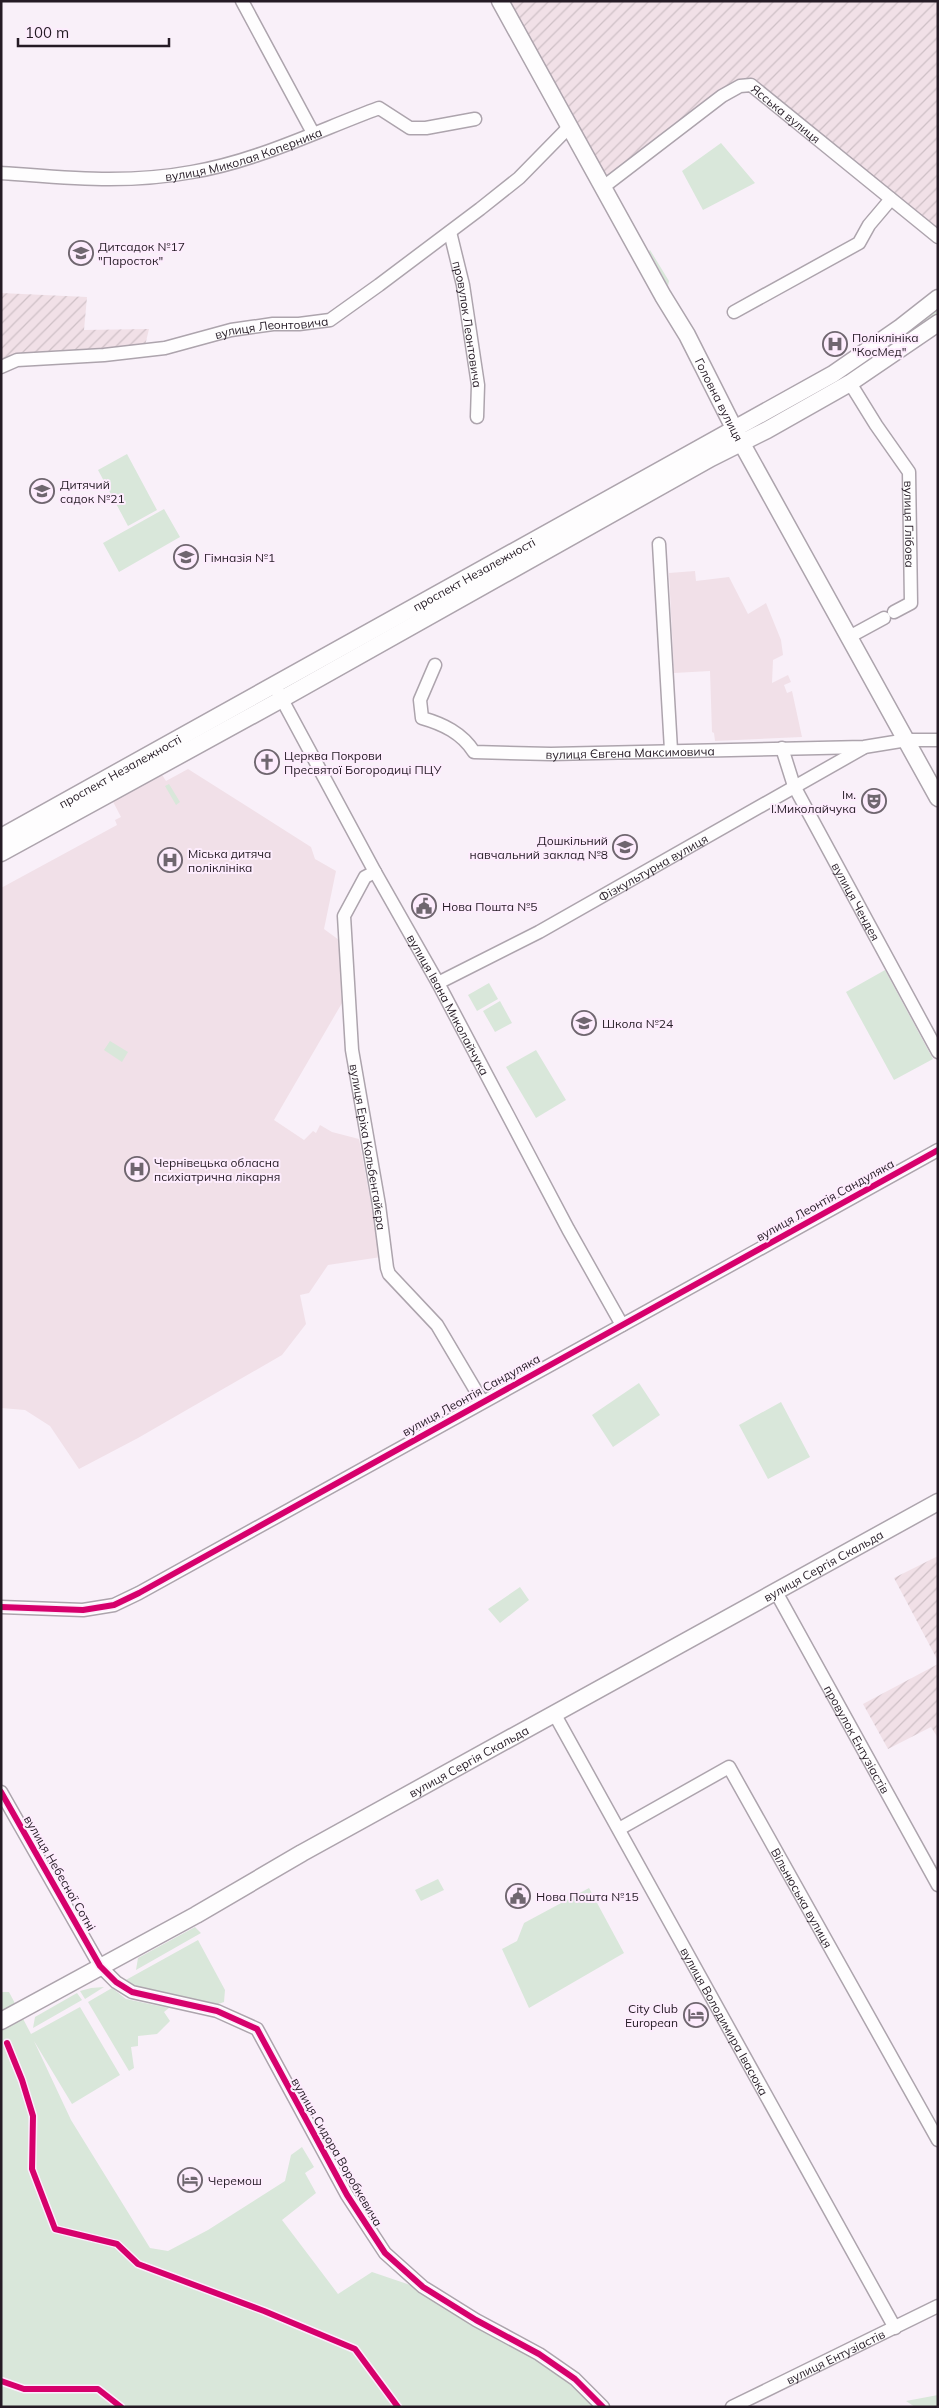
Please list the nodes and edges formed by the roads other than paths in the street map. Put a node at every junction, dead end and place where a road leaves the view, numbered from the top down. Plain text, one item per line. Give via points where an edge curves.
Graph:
1 (242, 1) edge
2 (500, 1) edge
3 (475, 119) dead end
4 (569, 127) junction
5 (313, 133) junction
6 (1, 173) edge
7 (602, 188) junction
8 (891, 199) junction
9 (450, 232) junction
10 (938, 236) edge
11 (938, 298) edge
12 (734, 312) dead end
13 (938, 322) edge
14 (1, 367) edge
15 (850, 383) junction
16 (476, 417) dead end
17 (737, 436) junction
18 (658, 544) dead end
19 (850, 637) junction
20 (435, 665) dead end
21 (278, 693) junction
22 (907, 740) junction
23 (938, 740) edge
24 (864, 747) junction
25 (782, 748) junction
26 (670, 750) junction
27 (794, 786) junction
28 (938, 798) edge
29 (1, 837) edge
30 (1, 853) edge
31 (375, 872) junction
32 (438, 983) junction
33 (938, 1052) edge
34 (938, 1150) edge
35 (622, 1325) junction
36 (482, 1401) junction
37 (938, 1502) edge
38 (776, 1592) junction
39 (1, 1607) edge
40 (555, 1715) junction
41 (1, 1792) edge
42 (619, 1829) junction
43 (938, 1885) edge
44 (100, 1966) junction
45 (1, 2021) edge
46 (938, 2140) edge
47 (938, 2306) edge
48 (895, 2328) junction
49 (602, 2407) edge
50 (732, 2407) edge

1 - 5 street
2 - 4 main road, Головна вулиця
3 - 5 street, вулиця Миколая Коперника via 410,128 379,108
4 - 7 main road, Головна вулиця
4 - 9 street, вулиця Леонтовича via 519,178
5 - 6 street, вулиця Миколая Коперника via 248,158 192,172 125,180
7 - 8 street, Ясська вулиця via 722,96 740,86 751,86
7 - 17 main road, Головна вулиця via 687,335
8 - 10 street, Ясська вулиця
8 - 12 street via 858,243
9 - 14 street, вулиця Леонтовича via 330,320 231,330 165,348 17,360
9 - 16 street, провулок Леонтовича via 463,285 478,385
11 - 17 main road, проспект Незалежності via 833,374
13 - 15 main road, проспект Незалежності
15 - 17 main road, проспект Незалежності
15 - 19 street, вулиця Глібова via 909,472 911,603
17 - 19 main road, Головна вулиця
17 - 21 main road, проспект Незалежності
18 - 26 street
19 - 22 main road, Головна вулиця
20 - 26 street, вулиця Євгена Максимовича via 420,700 422,718 446,725 474,752 551,754
21 - 29 main road, проспект Незалежності
21 - 30 main road, проспект Незалежності
21 - 31 street, вулиця Івана Миколайчука
22 - 23 street, вулиця Євгена Максимовича
22 - 24 street, вулиця Євгена Максимовича
22 - 28 main road, Головна вулиця
24 - 25 street, вулиця Євгена Максимовича
24 - 27 street, Фізкультурна вулиця
25 - 26 street, вулиця Євгена Максимовича
25 - 27 street, вулиця Чендея
27 - 32 street, Фізкультурна вулиця via 539,932
27 - 33 street, вулиця Чендея
31 - 32 street, вулиця Івана Миколайчука
31 - 36 street, вулиця Еріха Кольбенгайєра via 364,878 344,916 352,1050 387,1268 437,1325
32 - 35 street, вулиця Івана Миколайчука
34 - 35 street, вулиця Леонтія Сандуляка
35 - 36 street, вулиця Леонтія Сандуляка
36 - 39 street, вулиця Леонтія Сандуляка via 114,1605 83,1610
37 - 38 main road, вулиця Сергія Скальда
38 - 40 main road, вулиця Сергія Скальда
38 - 43 street, провулок Ентузіастів
40 - 42 street, вулиця Володимира Івасюка
40 - 44 main road, вулиця Сергія Скальда
41 - 44 street, вулиця Небесної Сотні
42 - 46 street, Вільнюська вулиця via 729,1767
42 - 48 street, вулиця Володимира Івасюка
44 - 45 main road, вулиця Сергія Скальда
44 - 49 street, вулиця Сидора Воробкевича via 132,1992 217,2012 257,2029 347,2195 385,2253 423,2287 539,2354 575,2379
47 - 48 street, вулиця Ентузіастів
48 - 50 street, вулиця Ентузіастів

